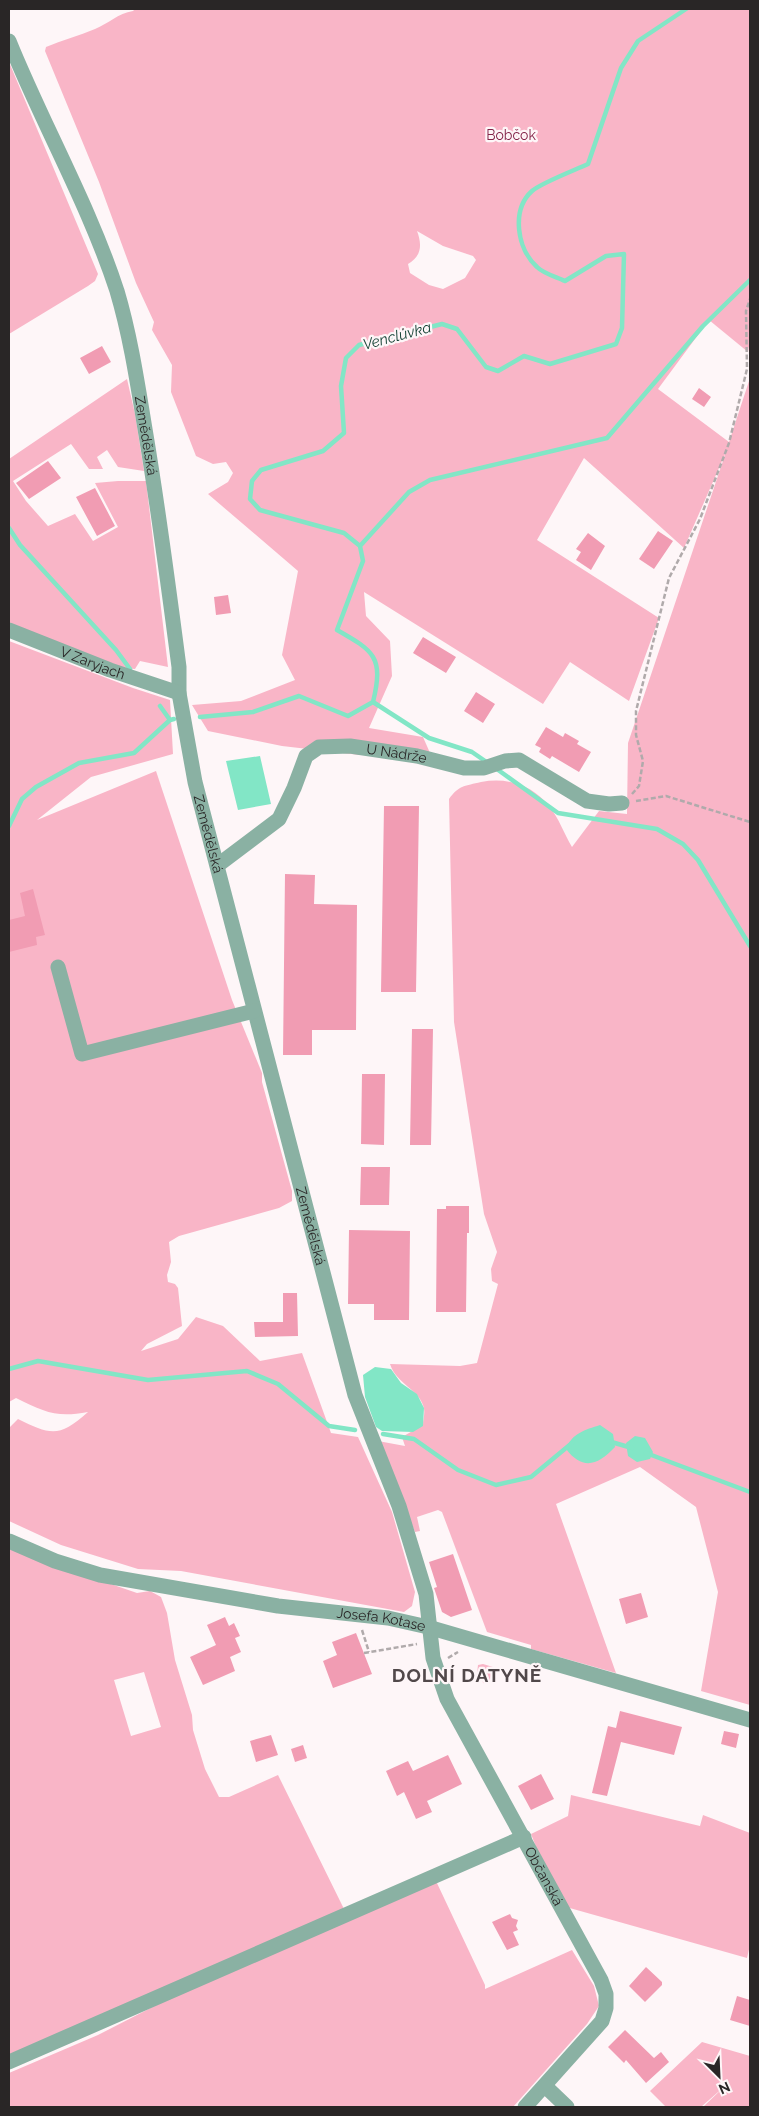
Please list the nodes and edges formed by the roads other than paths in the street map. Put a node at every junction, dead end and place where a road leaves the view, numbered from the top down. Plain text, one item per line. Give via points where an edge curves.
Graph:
1 (9, 41) edge
2 (9, 630) edge
3 (179, 693) junction
4 (622, 803) road end
5 (218, 865) junction
6 (58, 967) dead end
7 (254, 1012) junction
8 (9, 1541) edge
9 (429, 1634) junction
10 (750, 1720) edge
11 (524, 1837) junction
12 (9, 2062) edge
13 (544, 2086) junction
14 (525, 2107) edge
15 (568, 2107) edge

1 - 3 street, Zemědělská via 98,239 117,292 134,363 154,484 179,667
2 - 3 street, V Zaryjach
3 - 5 street, Zemědělská via 195,782
4 - 5 street, U Nádrže via 587,801 519,760 505,760 484,768 464,768 417,756 350,746 319,747 306,756 279,819
5 - 7 street, Zemědělská
6 - 7 street via 82,1054
7 - 9 street, Zemědělská via 355,1395 401,1514 426,1594
8 - 9 street, Josefa Kotase via 55,1561 100,1575 278,1606 388,1618
9 - 10 street, Josefa Kotase
9 - 11 street, Občanská via 433,1658 448,1699
11 - 12 street
11 - 13 street, Občanská via 606,1994 602,2021
13 - 14 street, Občanská
13 - 15 street

